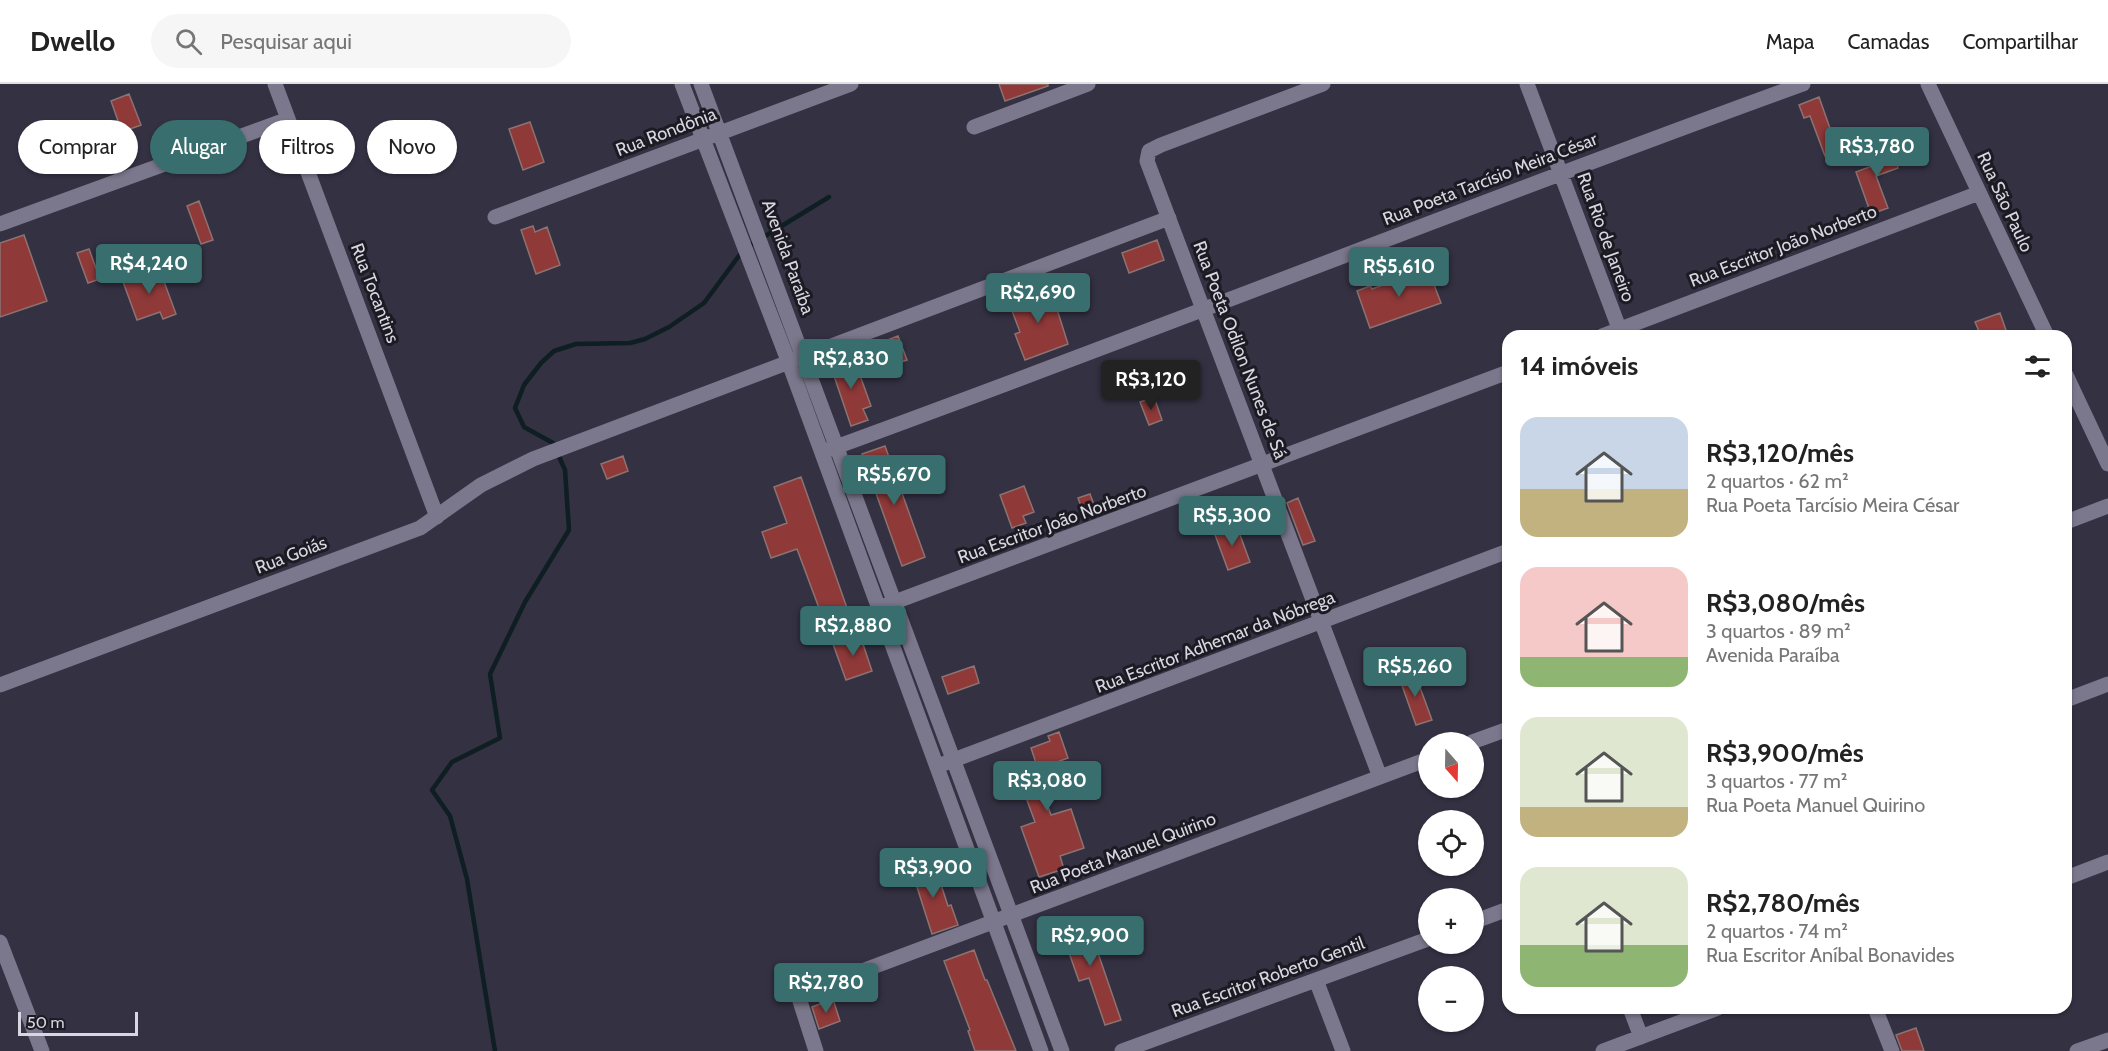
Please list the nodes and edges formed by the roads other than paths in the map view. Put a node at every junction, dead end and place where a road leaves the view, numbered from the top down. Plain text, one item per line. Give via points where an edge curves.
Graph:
1 (275, 84) edge
2 (682, 84) edge
3 (700, 84) edge
4 (851, 84) edge
5 (1088, 84) edge
6 (1323, 84) edge
7 (1527, 84) edge
8 (1803, 84) edge
9 (1928, 84) edge
10 (288, 119) junction
11 (974, 127) dead end
12 (719, 132) junction
13 (702, 138) junction
14 (1561, 172) junction
15 (1979, 193) junction
16 (495, 218) dead end
17 (1169, 218) junction
18 (0, 224) edge
19 (1204, 310) junction
20 (1619, 330) edge
21 (1628, 330) edge
22 (2044, 330) edge
23 (804, 357) junction
24 (789, 363) junction
25 (1502, 374) edge
26 (2072, 388) edge
27 (829, 450) junction
28 (2108, 464) edge
29 (1263, 466) junction
30 (2108, 506) edge
31 (436, 517) junction
32 (2072, 520) edge
33 (1502, 553) edge
34 (893, 603) junction
35 (878, 609) junction
36 (1321, 623) junction
37 (2108, 684) edge
38 (0, 685) edge
39 (2072, 698) edge
40 (1502, 731) edge
41 (1484, 738) edge
42 (952, 761) junction
43 (1418, 763) edge
44 (936, 767) junction
45 (1380, 777) junction
46 (2108, 862) edge
47 (2072, 876) edge
48 (1502, 911) edge
49 (1011, 916) junction
50 (1484, 918) edge
51 (993, 922) junction
52 (0, 942) edge
53 (1418, 943) edge
54 (1316, 980) junction
55 (1632, 1014) edge
56 (1702, 1014) edge
57 (1877, 1014) edge
58 (1641, 1036) junction
59 (2108, 1040) edge
60 (42, 1051) edge
61 (816, 1051) edge
62 (1041, 1051) edge
63 (1062, 1051) edge
64 (1122, 1051) edge
65 (1343, 1051) edge
66 (1603, 1051) edge
67 (1892, 1051) edge
68 (2077, 1051) edge

1 - 10 street, Rua Tocantins
2 - 13 street, Avenida Paraíba
3 - 12 street, Avenida Paraíba
4 - 12 street, Rua Rondônia
5 - 11 street
6 - 17 street, Rua Poeta Odilon Nunes de Sá via 1149,151 1147,161
7 - 14 street, Rua Rio de Janeiro
8 - 14 street, Rua Poeta Tarcísio Meira César
9 - 15 street, Rua São Paulo
10 - 18 street
10 - 31 street, Rua Tocantins
12 - 13 street, Rua Rondônia
12 - 23 street, Avenida Paraíba
13 - 16 street, Rua Rondônia
13 - 24 street, Avenida Paraíba
14 - 19 street, Rua Poeta Tarcísio Meira César
14 - 20 street, Rua Rio de Janeiro
15 - 21 street, Rua Escritor João Norberto
15 - 22 street, Rua São Paulo
17 - 19 street, Rua Poeta Odilon Nunes de Sá
17 - 23 street, Rua Goiás
19 - 27 street, Rua Poeta Tarcísio Meira César
19 - 29 street, Rua Poeta Odilon Nunes de Sá
23 - 24 street, Rua Goiás
23 - 27 street, Avenida Paraíba
24 - 27 street, Avenida Paraíba
24 - 31 street, Rua Goiás via 508,470
25 - 29 street, Rua Escritor João Norberto
26 - 28 street
27 - 34 street, Avenida Paraíba
27 - 35 street, Avenida Paraíba
29 - 34 street, Rua Escritor João Norberto
29 - 36 street, Rua Poeta Odilon Nunes de Sá
30 - 32 street
31 - 38 street, Rua Goiás via 420,528
33 - 36 street, Rua Escritor Adhemar da Nóbrega
34 - 35 street, Rua Escritor João Norberto
34 - 42 street, Avenida Paraíba
35 - 44 street, Avenida Paraíba
36 - 42 street, Rua Escritor Adhemar da Nóbrega
36 - 45 street, Rua Poeta Odilon Nunes de Sá
37 - 39 street
40 - 41 street
42 - 44 street, Rua Escritor Adhemar da Nóbrega
42 - 49 street, Avenida Paraíba
43 - 45 street, Rua Poeta Manuel Quirino
44 - 51 street, Avenida Paraíba
45 - 49 street, Rua Poeta Manuel Quirino
46 - 47 street
48 - 50 street
49 - 51 street, Rua Poeta Manuel Quirino
49 - 63 street, Avenida Paraíba
51 - 61 street, Rua Poeta Manuel Quirino via 798,995
51 - 62 street, Avenida Paraíba
52 - 60 street
53 - 54 street, Rua Escritor Roberto Gentil
54 - 64 street, Rua Escritor Roberto Gentil
54 - 65 street
55 - 58 street
56 - 58 street
57 - 67 street
58 - 66 street
59 - 68 street

